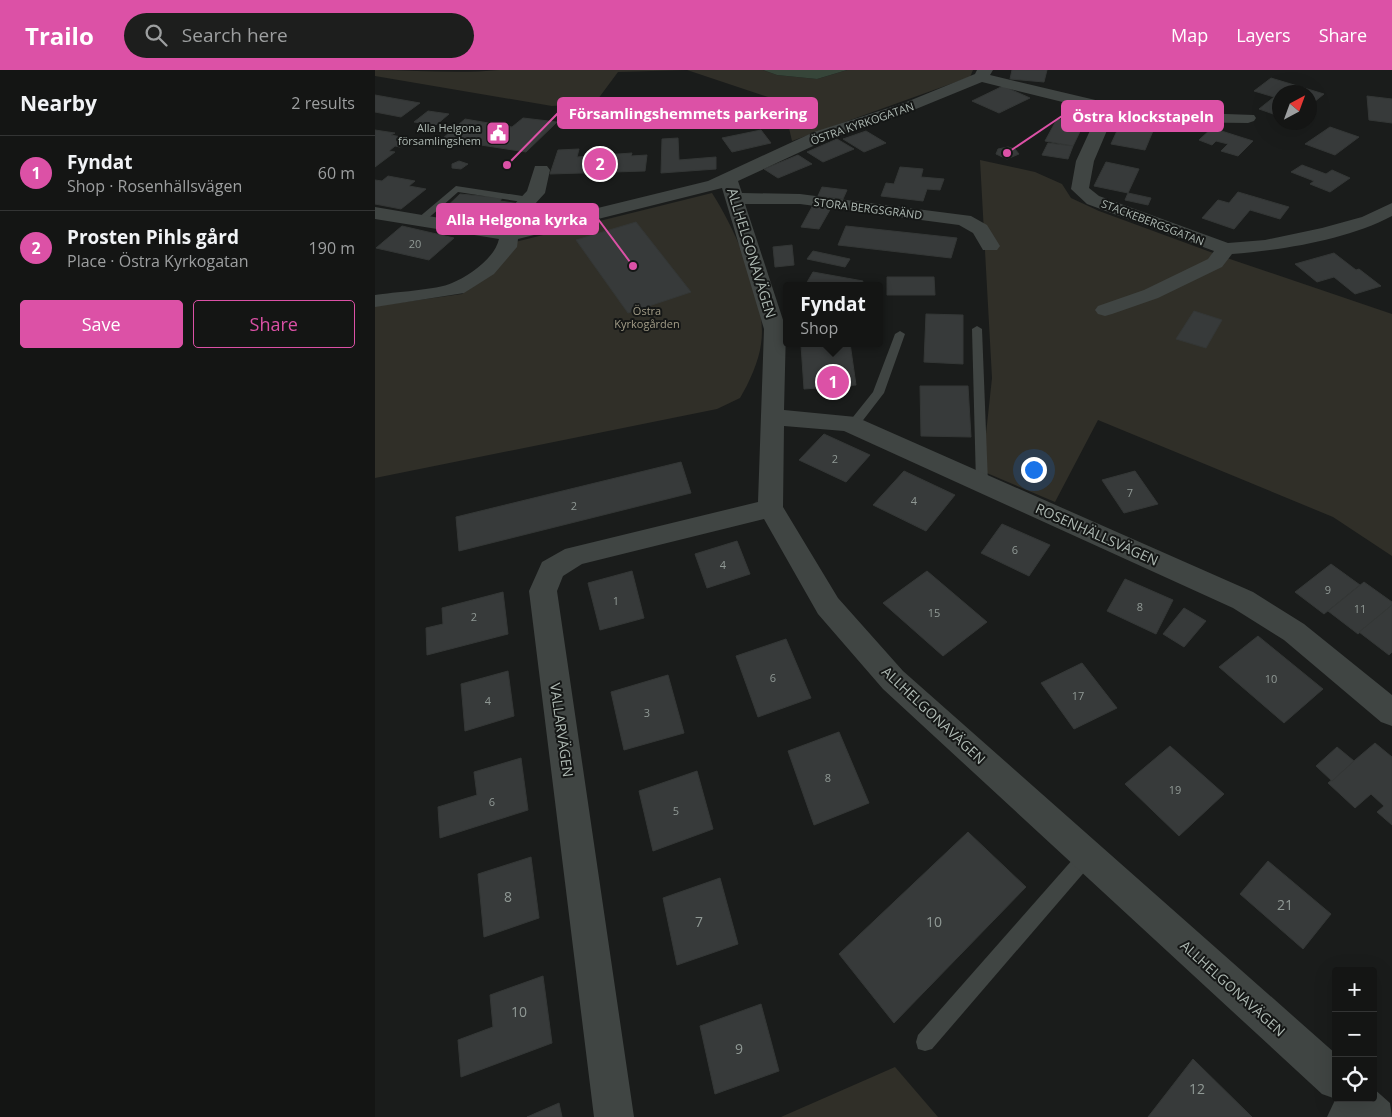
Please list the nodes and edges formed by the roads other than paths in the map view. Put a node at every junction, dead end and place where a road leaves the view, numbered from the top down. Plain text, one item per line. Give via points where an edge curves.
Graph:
1 (983, 73) edge
2 (1109, 108) junction
3 (1248, 118) dead end
4 (541, 170) dead end
5 (731, 188) junction
6 (529, 200) junction
7 (1392, 209) edge
8 (375, 212) edge
9 (421, 220) junction
10 (503, 234) junction
11 (990, 246) dead end
12 (1226, 249) junction
13 (375, 302) edge
14 (1105, 310) dead end
15 (977, 328) dead end
16 (899, 334) dead end
17 (774, 417) junction
18 (853, 426) junction
19 (982, 483) junction
20 (770, 508) junction
21 (1392, 713) edge
22 (1087, 856) junction
23 (925, 1042) dead end
24 (1332, 1076) edge
25 (1345, 1102) edge
26 (1359, 1102) edge
27 (614, 1117) edge
28 (1337, 1117) edge
29 (1376, 1117) edge

1 - 2 street
1 - 5 street, ÖSTRA KYRKOGATAN via 910,106 819,136
2 - 3 street via 1168,117
2 - 12 street, STACKEBERGSGATAN via 1085,161 1079,189 1093,200
4 - 6 street via 535,193
5 - 10 street, ÖSTRA KYRKOGATAN via 714,184
5 - 11 street, STORA BERGSGRÄND via 964,220 980,229
5 - 17 street, ALLHELGONAVÄGEN via 775,329
6 - 9 lane via 456,189
6 - 10 street
7 - 12 street, STACKEBERGSGATAN via 1369,220 1325,233 1265,246
8 - 9 street, ÖSTRA KYRKOGATAN
9 - 10 street, ÖSTRA KYRKOGATAN
10 - 13 street via 507,247 487,270 457,289
12 - 14 street, STACKEBERGSGATAN via 1215,263 1151,294
15 - 19 lane
16 - 18 lane via 878,393
17 - 18 street, ROSENHÄLLSVÄGEN
17 - 20 street, ALLHELGONAVÄGEN
18 - 19 street, ROSENHÄLLSVÄGEN
19 - 21 street, ROSENHÄLLSVÄGEN via 1243,600 1294,632
20 - 22 street, ALLHELGONAVÄGEN via 828,606 893,680
20 - 27 street, VALLARVÄGEN via 574,556 552,569 543,591
22 - 23 lane
22 - 24 street, ALLHELGONAVÄGEN
25 - 28 lane
26 - 29 street

